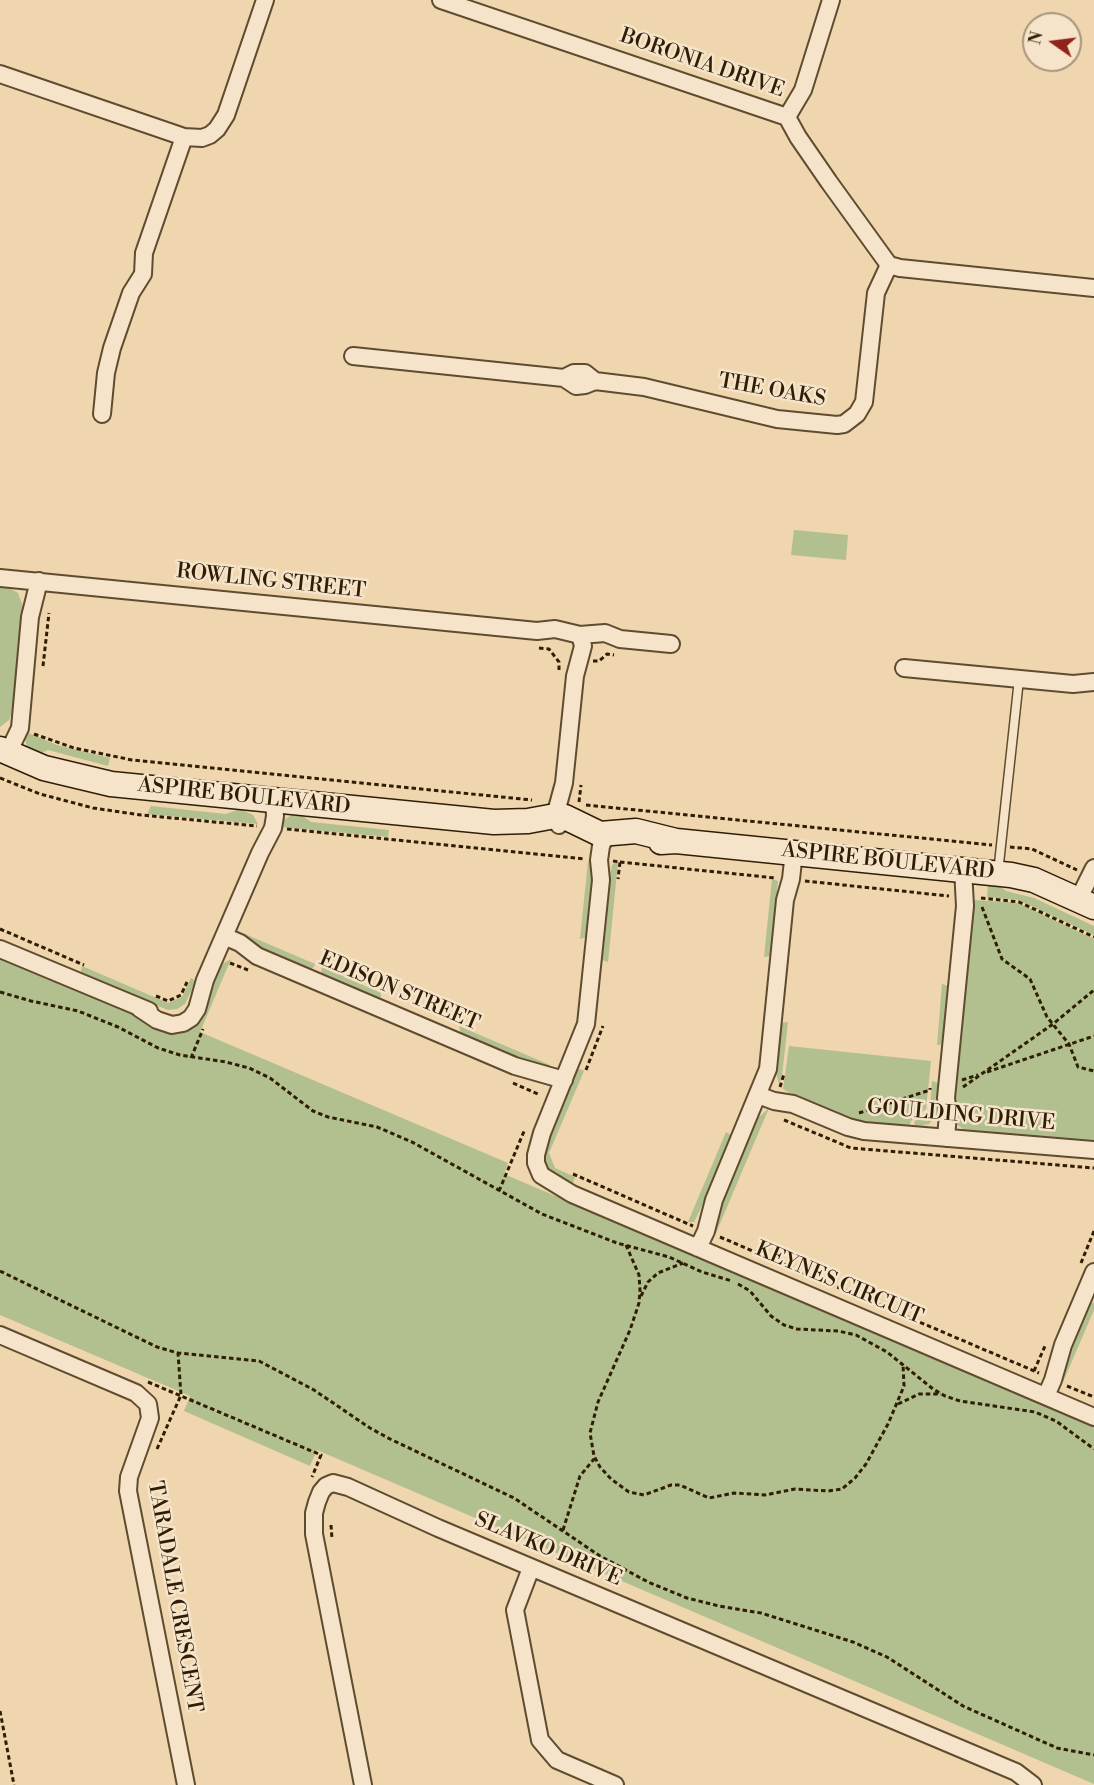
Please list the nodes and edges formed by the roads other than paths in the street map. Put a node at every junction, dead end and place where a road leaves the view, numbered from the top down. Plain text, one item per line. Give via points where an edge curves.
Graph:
1 (264, 0) edge
2 (441, 0) edge
3 (831, 0) edge
4 (0, 74) edge
5 (788, 117) junction
6 (183, 136) junction
7 (889, 265) junction
8 (1094, 288) edge
9 (353, 356) dead end
10 (102, 414) dead end
11 (0, 578) edge
12 (35, 586) junction
13 (671, 644) dead end
14 (574, 650) junction
15 (904, 668) dead end
16 (1019, 679) junction
17 (1094, 682) edge
18 (1073, 684) junction
19 (1094, 692) edge
20 (21, 710) junction
21 (3, 749) edge
22 (269, 800) junction
23 (561, 813) junction
24 (604, 850) junction
25 (789, 852) junction
26 (979, 871) junction
27 (1090, 891) edge
28 (222, 941) junction
29 (0, 949) edge
30 (561, 1086) junction
31 (760, 1090) junction
32 (942, 1138) junction
33 (1094, 1150) edge
34 (694, 1246) junction
35 (1094, 1272) edge
36 (0, 1335) edge
37 (1041, 1394) junction
38 (1094, 1417) edge
39 (531, 1568) junction
40 (186, 1785) edge
41 (363, 1785) edge
42 (615, 1785) edge
43 (1032, 1785) edge

1 - 6 street via 222,123 210,135 194,139
2 - 5 street, BORONIA DRIVE
3 - 5 street via 803,90
4 - 6 street
5 - 7 street, BORONIA DRIVE via 798,137
6 - 10 street via 144,253 132,270 131,293 108,361
7 - 8 street
7 - 9 street, THE OAKS via 876,293 864,402 844,424 777,419 644,387 595,381 585,373 564,378
11 - 12 street, ROWLING STREET
12 - 14 street, ROWLING STREET via 537,631 555,629
12 - 20 street
13 - 14 street, ROWLING STREET via 619,647 605,633
14 - 23 street via 567,676
15 - 16 street
16 - 18 street
16 - 26 lane via 1002,846
17 - 18 street
18 - 19 street
20 - 21 street
20 - 21 street via 20,728
21 - 22 street, ASPIRE BOULEVARD via 44,768 97,782
22 - 23 street, ASPIRE BOULEVARD via 500,823
22 - 28 street via 275,816 260,829 262,847
23 - 24 street, ASPIRE BOULEVARD via 595,832
24 - 25 street, ASPIRE BOULEVARD via 636,831 676,841
24 - 30 street, KEYNES CIRCUIT via 608,861 601,880 586,1024
25 - 26 street, ASPIRE BOULEVARD
25 - 31 street via 769,1063
26 - 27 street, ASPIRE BOULEVARD
26 - 32 street via 957,906 942,1088 948,1114
28 - 29 street via 203,987 189,1007 181,1014 165,1015 139,1008
28 - 30 street, EDISON STREET via 236,952 257,956
30 - 34 street, KEYNES CIRCUIT via 528,1158 529,1171 536,1181
31 - 32 street, GOULDING DRIVE via 774,1101 793,1104 864,1131
31 - 34 street
32 - 33 street, GOULDING DRIVE
34 - 37 street, KEYNES CIRCUIT
35 - 37 street
36 - 40 street, TARADALE CRESCENT via 142,1397 148,1404 150,1418 129,1477 128,1491
37 - 38 street, KEYNES CIRCUIT
39 - 41 street, SLAVKO DRIVE via 348,1487 333,1483 321,1492 314,1513 314,1534
39 - 42 street via 515,1610 540,1740 557,1760
39 - 43 street, SLAVKO DRIVE via 1016,1772

